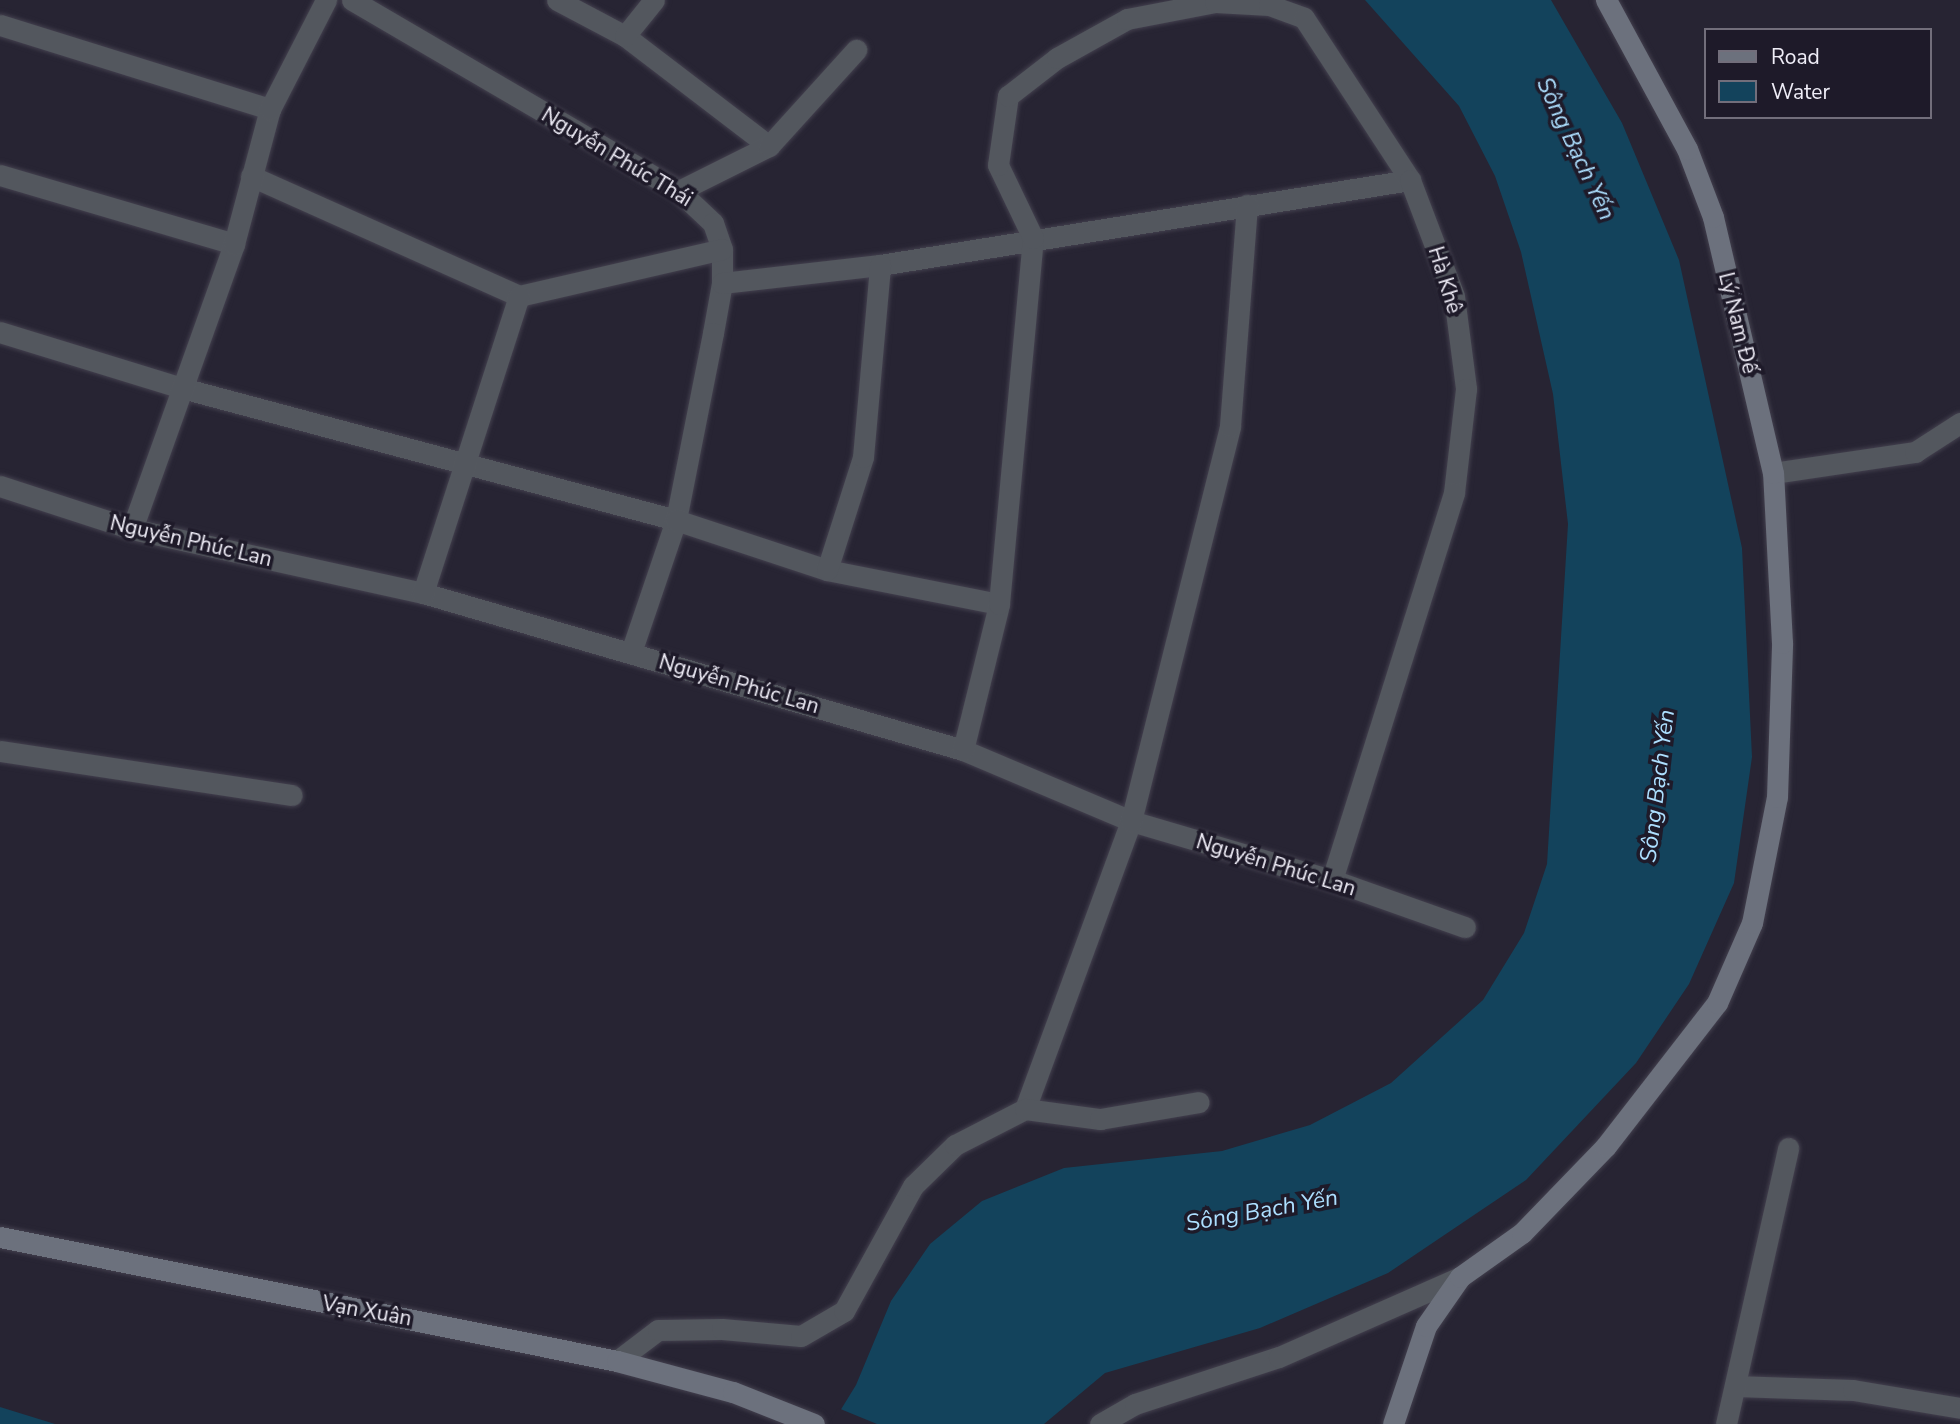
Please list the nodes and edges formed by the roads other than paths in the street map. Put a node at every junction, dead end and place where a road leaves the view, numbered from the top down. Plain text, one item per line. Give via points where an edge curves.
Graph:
1 (326, 0) edge
2 (352, 0) edge
3 (557, 0) edge
4 (654, 0) edge
5 (1606, 0) edge
6 (0, 25) edge
7 (625, 36) junction
8 (856, 50) dead end
9 (270, 109) junction
10 (769, 146) junction
11 (0, 175) edge
12 (251, 176) junction
13 (1410, 180) junction
14 (679, 191) junction
15 (1247, 205) junction
16 (1033, 238) junction
17 (233, 244) junction
18 (722, 249) junction
19 (880, 265) junction
20 (722, 283) junction
21 (519, 296) junction
22 (0, 332) edge
23 (182, 388) junction
24 (1960, 423) edge
25 (467, 464) junction
26 (1773, 473) junction
27 (0, 486) edge
28 (676, 520) junction
29 (132, 530) junction
30 (827, 570) junction
31 (423, 593) junction
32 (999, 604) junction
33 (631, 652) junction
34 (963, 750) junction
35 (0, 751) edge
36 (292, 796) dead end
37 (1131, 821) junction
38 (1332, 880) junction
39 (1465, 928) dead end
40 (1199, 1102) dead end
41 (1025, 1109) junction
42 (1788, 1148) dead end
43 (0, 1237) edge
44 (1460, 1277) junction
45 (617, 1361) junction
46 (1735, 1386) junction
47 (1960, 1408) edge
48 (814, 1424) edge
49 (1100, 1424) edge
50 (1393, 1424) edge
51 (1726, 1424) edge

1 - 9 street
2 - 14 street, Nguyễn Phúc Thái
3 - 7 street
4 - 7 street
5 - 26 street, Lý Nam Đế via 1687,149 1713,217
6 - 9 street
7 - 10 street
8 - 10 street
9 - 12 street
10 - 14 street
11 - 17 street
12 - 17 street
12 - 21 street
13 - 15 street
13 - 16 street, Hà Khê via 1304,18 1269,5 1215,2 1128,19 1057,58 1008,96 998,165
13 - 38 street, Hà Khê via 1454,296 1466,389 1454,493
14 - 18 street, Nguyễn Phúc Thái via 713,223
15 - 16 street
15 - 37 street via 1230,426
16 - 19 street
16 - 32 street
17 - 23 street
18 - 20 street, Nguyễn Phúc Thái
18 - 21 street
19 - 20 street
19 - 30 street via 863,457
20 - 28 street, Nguyễn Phúc Thái
21 - 25 street
22 - 23 street
23 - 25 street
23 - 29 street
24 - 26 street via 1915,452
25 - 28 street
25 - 31 street
26 - 44 street, Lý Nam Đế via 1782,643 1777,797 1752,923 1717,1003 1606,1146 1522,1233
27 - 29 street, Nguyễn Phúc Lan
28 - 30 street
28 - 33 street, Nguyễn Phúc Thái
29 - 31 street, Nguyễn Phúc Lan
30 - 32 street
31 - 33 street, Nguyễn Phúc Lan
32 - 34 street
33 - 34 street, Nguyễn Phúc Lan
34 - 37 street, Nguyễn Phúc Lan
35 - 36 street
37 - 38 street, Nguyễn Phúc Lan
37 - 41 street
38 - 39 street, Nguyễn Phúc Lan
40 - 41 street via 1100,1119
41 - 45 street via 956,1145 913,1186 844,1311 801,1336 722,1329 657,1330
42 - 46 street
43 - 45 street, Vạn Xuân
44 - 49 street via 1279,1357 1135,1404
44 - 50 street, Lý Nam Đế via 1426,1326
45 - 48 street, Vạn Xuân via 733,1392
46 - 47 street via 1853,1390
46 - 51 street

